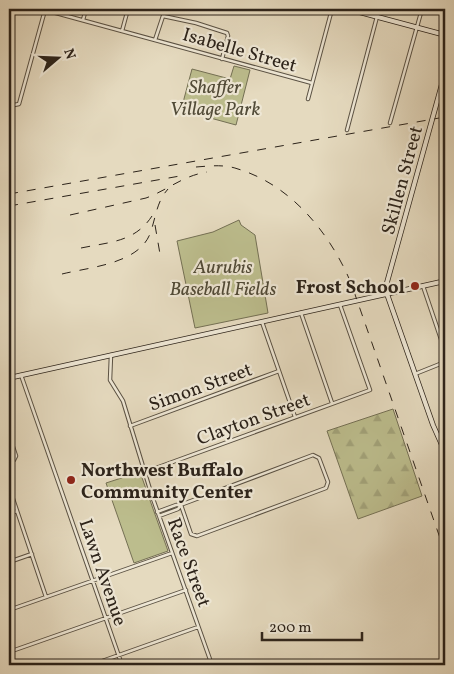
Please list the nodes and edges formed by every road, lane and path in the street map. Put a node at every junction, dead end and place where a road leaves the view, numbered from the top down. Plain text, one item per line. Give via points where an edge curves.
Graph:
1 (45, 9) edge
2 (86, 9) edge
3 (128, 9) edge
4 (332, 9) edge
5 (348, 9) edge
6 (379, 9) edge
7 (422, 9) edge
8 (377, 17) junction
9 (83, 20) junction
10 (416, 27) junction
11 (122, 31) junction
12 (445, 36) edge
13 (155, 40) junction
14 (222, 59) junction
15 (445, 73) edge
16 (312, 84) junction
17 (308, 99) dead end
18 (9, 106) edge
19 (390, 123) dead end
20 (346, 130) dead end
21 (445, 281) edge
22 (423, 286) junction
23 (387, 294) junction
24 (340, 305) junction
25 (301, 313) junction
26 (262, 322) junction
27 (445, 351) edge
28 (111, 355) junction
29 (445, 362) edge
30 (280, 371) junction
31 (415, 374) junction
32 (21, 375) junction
33 (9, 378) edge
34 (332, 403) junction
35 (295, 417) junction
36 (130, 426) junction
37 (9, 434) edge
38 (445, 452) edge
39 (9, 462) edge
40 (145, 472) junction
41 (10, 490) edge
42 (181, 505) junction
43 (17, 511) junction
44 (157, 512) junction
45 (9, 514) edge
46 (159, 516) junction
47 (172, 553) junction
48 (32, 554) junction
49 (9, 562) edge
50 (93, 581) junction
51 (186, 590) junction
52 (46, 597) junction
53 (9, 610) edge
54 (105, 618) junction
55 (199, 627) junction
56 (9, 652) edge
57 (118, 656) junction
58 (92, 665) edge
59 (122, 665) edge
60 (212, 665) edge

1 - 9 street, Isabelle Street
1 - 18 street via 18,104
2 - 9 street
3 - 11 street
4 - 16 street
5 - 8 street
6 - 8 street
7 - 10 street
8 - 10 street
8 - 20 street
9 - 11 street, Isabelle Street
10 - 12 street
10 - 19 street
11 - 13 street, Isabelle Street
13 - 14 street, Isabelle Street
13 - 14 street via 163,16 226,32
14 - 16 street, Isabelle Street
15 - 23 street, Skillen Street via 390,270
16 - 17 street
21 - 22 street
22 - 23 street
22 - 27 street
23 - 24 street
23 - 31 street
24 - 25 street
24 - 34 street, Clayton Street via 370,390
25 - 26 street
25 - 34 street
26 - 28 street
26 - 30 street
28 - 32 street
28 - 36 street, Race Street via 110,380 123,401
29 - 31 street
30 - 35 street
30 - 36 street, Simon Street
31 - 38 street
32 - 33 street
32 - 50 street, Lawn Avenue
34 - 35 street, Clayton Street
35 - 40 street, Clayton Street
36 - 40 street, Race Street
37 - 39 street via 16,456
40 - 44 street, Race Street
41 - 43 street
42 - 42 street via 313,456 319,458 328,482 325,489 197,536 190,532
42 - 44 street
42 - 46 street
43 - 45 street
43 - 48 street
44 - 46 street, Race Street
46 - 47 street, Race Street
47 - 50 street
47 - 51 street, Race Street
48 - 49 street
48 - 52 street
50 - 52 street
50 - 54 street, Lawn Avenue
51 - 54 street
51 - 55 street, Race Street
52 - 53 street
54 - 56 street
54 - 57 street, Lawn Avenue
55 - 57 street
55 - 60 street, Race Street
57 - 58 street
57 - 59 street, Lawn Avenue

